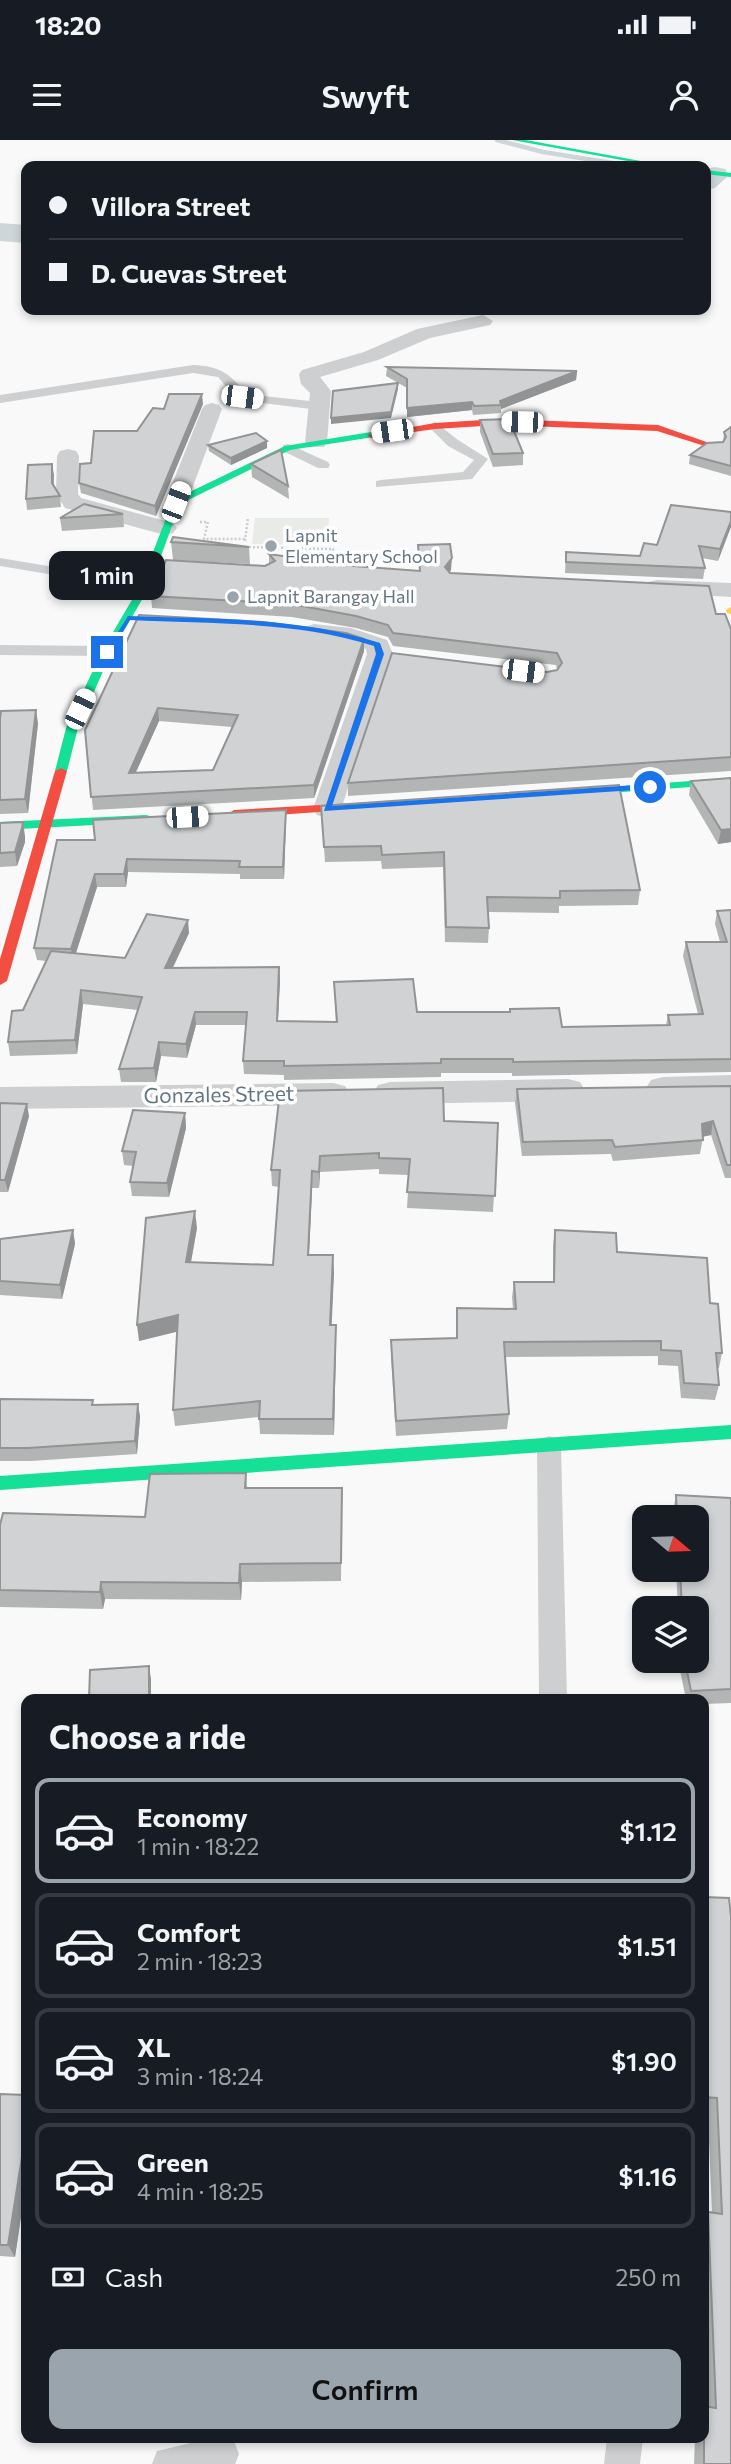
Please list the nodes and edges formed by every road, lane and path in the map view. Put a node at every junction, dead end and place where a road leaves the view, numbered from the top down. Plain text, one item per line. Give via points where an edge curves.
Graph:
1 (515, 140) edge
2 (636, 161) edge
3 (711, 173) edge
4 (731, 176) edge
5 (483, 321) dead end
6 (0, 399) edge
7 (319, 406) junction
8 (212, 409) dead end
9 (435, 426) junction
10 (316, 442) junction
11 (711, 445) edge
12 (288, 448) junction
13 (68, 456) dead end
14 (323, 465) dead end
15 (381, 484) dead end
16 (170, 517) junction
17 (248, 518) dead end
18 (246, 539) junction
19 (244, 547) junction
20 (243, 559) edge
21 (0, 562) edge
22 (326, 570) edge
23 (145, 586) junction
24 (636, 586) edge
25 (731, 590) edge
26 (128, 618) junction
27 (155, 619) edge
28 (290, 628) edge
29 (0, 650) edge
30 (107, 652) junction
31 (731, 781) edge
32 (550, 794) edge
33 (383, 806) edge
34 (327, 809) junction
35 (215, 815) edge
36 (159, 818) edge
37 (47, 824) junction
38 (0, 826) edge
39 (0, 981) edge
40 (731, 1086) edge
41 (637, 1088) edge
42 (597, 1089) edge
43 (0, 1098) edge
44 (731, 1432) edge
45 (550, 1446) junction
46 (0, 1483) edge
47 (553, 1694) edge
48 (624, 2443) edge
49 (221, 2454) dead end
50 (170, 2464) edge
51 (622, 2464) edge

1 - 2 street
3 - 4 street
5 - 7 street via 424,333 371,356 309,374 311,383 321,391
6 - 7 lane via 216,369 242,397
7 - 10 street
8 - 16 street
9 - 10 street
9 - 11 street via 499,422 632,426 658,428
9 - 15 lane via 453,443 482,459 467,476
10 - 12 street
12 - 14 lane
12 - 16 street
13 - 16 street via 67,494 73,503
16 - 18 path via 208,522 204,539
16 - 23 street via 158,565
17 - 18 path
18 - 19 path
19 - 20 path
19 - 22 path via 333,549
21 - 23 lane
23 - 26 street
24 - 25 street
26 - 27 street
26 - 30 street
28 - 34 street via 369,640 393,655
29 - 30 lane
30 - 37 street via 72,728
31 - 32 street
33 - 34 street
34 - 35 street
36 - 37 street
37 - 38 street
37 - 39 street
40 - 41 street
42 - 43 street, Gonzales Street
44 - 45 street
45 - 46 street
45 - 47 lane
48 - 51 lane
49 - 50 lane

